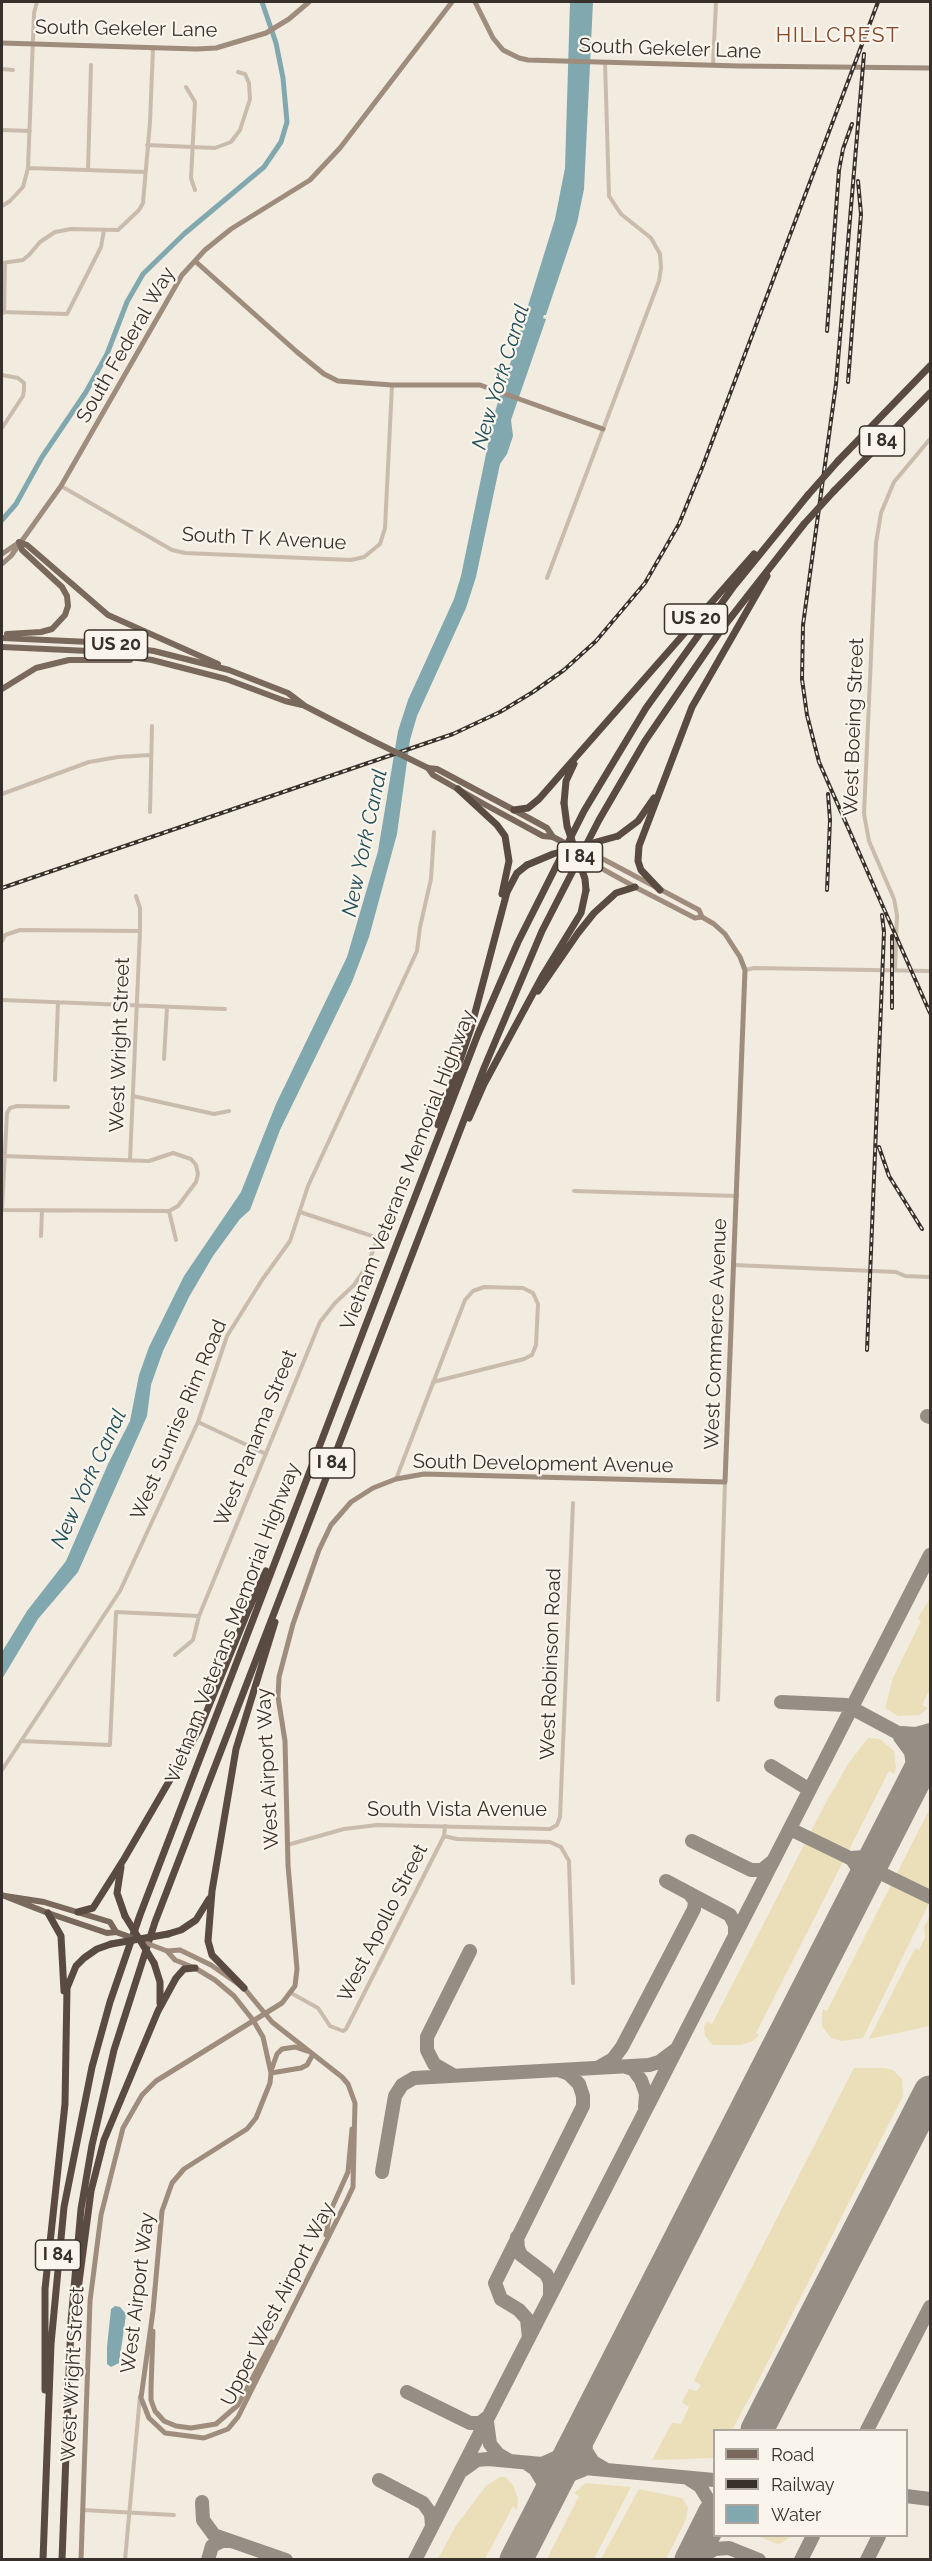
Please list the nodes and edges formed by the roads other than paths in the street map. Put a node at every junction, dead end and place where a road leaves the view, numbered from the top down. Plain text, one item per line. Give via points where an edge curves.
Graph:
1 (37, 2) edge
2 (309, 2) edge
3 (452, 2) edge
4 (475, 2) edge
5 (716, 2) edge
6 (2, 43) edge
7 (32, 44) junction
8 (153, 48) junction
9 (605, 62) junction
10 (91, 65) dead end
11 (713, 65) junction
12 (930, 68) edge
13 (2, 69) edge
14 (13, 70) dead end
15 (238, 72) dead end
16 (186, 87) dead end
17 (2, 130) edge
18 (30, 131) junction
19 (147, 145) junction
20 (193, 147) junction
21 (28, 168) junction
22 (88, 170) junction
23 (144, 172) junction
24 (195, 190) dead end
25 (2, 206) edge
26 (104, 230) junction
27 (195, 261) junction
28 (3, 263) edge
29 (3, 313) edge
30 (930, 366) edge
31 (2, 375) edge
32 (392, 385) junction
33 (930, 393) edge
34 (2, 428) edge
35 (603, 429) junction
36 (930, 439) edge
37 (61, 486) junction
38 (792, 513) junction
39 (19, 542) junction
40 (786, 546) junction
41 (2, 554) edge
42 (2, 564) edge
43 (547, 578) dead end
44 (2, 636) edge
45 (2, 647) edge
46 (152, 660) junction
47 (229, 670) junction
48 (2, 689) edge
49 (305, 706) junction
50 (152, 726) dead end
51 (586, 748) junction
52 (150, 755) junction
53 (428, 768) junction
54 (666, 775) junction
55 (458, 789) junction
56 (2, 794) edge
57 (514, 810) junction
58 (150, 812) dead end
59 (434, 832) dead end
60 (553, 837) junction
61 (574, 848) junction
62 (594, 860) junction
63 (635, 888) junction
64 (660, 890) junction
65 (136, 896) dead end
66 (702, 917) junction
67 (140, 931) junction
68 (2, 942) edge
69 (489, 955) junction
70 (745, 970) junction
71 (895, 970) junction
72 (930, 971) edge
73 (2, 1000) edge
74 (58, 1002) junction
75 (137, 1005) junction
76 (167, 1007) junction
77 (225, 1009) dead end
78 (520, 1018) junction
79 (164, 1059) dead end
80 (55, 1080) dead end
81 (133, 1096) junction
82 (68, 1107) dead end
83 (229, 1111) dead end
84 (3, 1156) edge
85 (130, 1160) junction
86 (574, 1191) dead end
87 (737, 1196) junction
88 (433, 1200) junction
89 (2, 1210) edge
90 (42, 1211) junction
91 (170, 1211) junction
92 (300, 1212) junction
93 (41, 1236) dead end
94 (176, 1240) dead end
95 (396, 1246) junction
96 (734, 1264) junction
97 (930, 1277) edge
98 (433, 1382) junction
99 (198, 1422) junction
100 (266, 1454) junction
101 (396, 1479) junction
102 (725, 1482) junction
103 (573, 1503) dead end
104 (288, 1526) junction
105 (289, 1575) junction
106 (112, 1607) junction
107 (116, 1613) junction
108 (198, 1616) junction
109 (175, 1655) dead end
110 (718, 1700) dead end
111 (20, 1741) junction
112 (2, 1770) edge
113 (557, 1825) joint
114 (445, 1826) junction
115 (444, 1836) junction
116 (287, 1845) junction
117 (124, 1859) junction
118 (212, 1891) junction
119 (3, 1895) edge
120 (78, 1912) junction
121 (48, 1913) junction
122 (116, 1932) junction
123 (139, 1941) junction
124 (166, 1951) junction
125 (195, 1968) junction
126 (573, 1983) dead end
127 (244, 1988) junction
128 (291, 1993) junction
129 (65, 2009) junction
130 (158, 2011) junction
131 (264, 2013) junction
132 (253, 2020) junction
133 (313, 2054) junction
134 (270, 2073) junction
135 (355, 2112) junction
136 (153, 2312) junction
137 (68, 2379) junction
138 (141, 2392) junction
139 (47, 2437) junction
140 (82, 2510) junction
141 (129, 2513) junction
142 (174, 2515) dead end
143 (43, 2559) edge
144 (62, 2559) edge
145 (81, 2559) edge
146 (125, 2559) edge

1 - 7 street
2 - 8 street, South Gekeler Lane via 266,33 216,48
3 - 27 street, South Federal Way via 340,148 310,180 231,229
4 - 9 street, South Gekeler Lane via 493,38 508,53 528,60
5 - 11 street
6 - 7 street, South Gekeler Lane
7 - 8 street, South Gekeler Lane
7 - 18 street
8 - 19 street
9 - 11 street, South Gekeler Lane
9 - 35 street via 609,196 616,209 651,238 660,254 661,268
10 - 22 street
11 - 12 street, South Gekeler Lane
13 - 14 street
15 - 20 street via 245,74 249,83 250,99 236,137 221,148
16 - 20 street via 195,102
17 - 18 street
18 - 21 street
19 - 20 street
19 - 23 street
20 - 24 street via 191,177
21 - 22 street
21 - 25 street via 23,187
22 - 23 street
23 - 26 street via 140,210 118,230
26 - 28 street via 54,232 30,255
26 - 29 street via 101,247 67,314
27 - 32 street via 324,375 346,383
27 - 37 street, South Federal Way via 182,275
28 - 29 street
30 - 38 highway, I 84, bridge
31 - 34 street via 24,383 23,396
32 - 35 street via 480,385
32 - 37 street, South T K Avenue via 385,528 380,544 364,557 351,560 185,553
33 - 40 highway, I 84, bridge
35 - 43 street
36 - 71 street, West Boeing Street via 894,482 881,513 876,543 864,814 869,841 894,899
37 - 39 street, South Federal Way
38 - 51 highway, US 20 via 714,597
38 - 95 highway, Vietnam Veterans Memorial Highway / I 84 via 663,683 576,828 496,991
39 - 41 street, South Federal Way
39 - 42 street, South Federal Way
39 - 44 main road via 22,550 62,587 68,606 52,629
39 - 47 main road via 108,615
40 - 54 highway, US 20 via 703,685
40 - 88 highway, Vietnam Veterans Memorial Highway / I 84 via 682,684 599,820 511,1000
44 - 47 main road, US 20 via 154,651
45 - 46 main road, US 20 via 89,651
46 - 48 main road via 69,660 36,668
46 - 49 main road, US 20 via 226,679
47 - 49 main road, US 20 via 288,693
49 - 53 main road, US 20, bridge
50 - 52 street
51 - 57 highway, US 20 via 532,806
51 - 61 highway, bridge via 566,781 564,803
52 - 56 street via 89,762
52 - 58 street
53 - 55 main road, US 20
53 - 57 main road, US 20 via 437,769
54 - 61 highway, US 20, bridge via 645,813 630,829
54 - 64 highway via 637,854 641,870
55 - 60 main road, US 20 via 543,836
55 - 69 highway via 497,825 509,848
57 - 60 main road via 547,828
59 - 92 street, West Sunrise Rim Road via 431,879 417,951
60 - 61 main road, bridge
61 - 62 street, bridge
61 - 69 highway, bridge via 527,865 510,884
61 - 78 highway, bridge via 585,879 580,913
62 - 63 street
62 - 64 street via 603,859
63 - 66 street via 695,918
63 - 78 highway via 616,893 586,922
64 - 66 street via 699,910
65 - 67 street, West Wright Street
66 - 70 street via 725,934
67 - 68 street via 20,930 5,935
67 - 75 street, West Wright Street
69 - 95 highway via 471,1028
70 - 71 street
70 - 87 street, West Commerce Avenue
71 - 72 street
73 - 74 street
74 - 75 street
74 - 80 street
75 - 76 street
75 - 81 street, West Wright Street
76 - 77 street
76 - 79 street
78 - 88 highway via 484,1084
81 - 83 street via 214,1114
81 - 85 street, West Wright Street
82 - 84 street via 10,1108
84 - 85 street
84 - 89 street
85 - 91 street via 149,1161 173,1153 190,1158 196,1165 196,1182
86 - 87 street
87 - 96 street, West Commerce Avenue
88 - 105 highway, Vietnam Veterans Memorial Highway / I 84
89 - 90 street
90 - 91 street
90 - 93 street
91 - 94 street
92 - 99 street, West Sunrise Rim Road via 290,1241 227,1336
92 - 100 street, West Panama Street via 378,1238 354,1285 320,1322
95 - 104 highway, Vietnam Veterans Memorial Highway / I 84
96 - 97 street
96 - 102 street, West Commerce Avenue
98 - 98 street via 532,1355 538,1304 533,1293 523,1288 484,1287 472,1291
98 - 101 street
99 - 100 street
99 - 106 street, West Sunrise Rim Road
100 - 108 street, West Panama Street
101 - 102 street, South Development Avenue via 424,1474
101 - 116 street, West Airport Way via 361,1495 331,1525 285,1647 278,1688 285,1741
102 - 110 street, West Commerce Avenue
103 - 113 street, West Robinson Road
104 - 117 highway via 205,1718
104 - 139 highway, Vietnam Veterans Memorial Highway / I 84 via 140,1915 92,2067 60,2241
105 - 118 highway via 236,1749
105 - 137 highway, Vietnam Veterans Memorial Highway / I 84 via 155,1922 111,2060 86,2178 75,2264
106 - 107 street
106 - 111 street, West Sunrise Rim Road
107 - 108 street
107 - 111 street via 110,1745
108 - 109 street, West Panama Street via 193,1640
111 - 112 street, West Sunrise Rim Road
113 - 114 street, South Vista Avenue via 550,1829
114 - 115 street, West Apollo Street
114 - 116 street, South Vista Avenue via 353,1827
115 - 126 street via 550,1842 561,1847 569,1862
115 - 128 street, West Apollo Street via 343,2031 330,2026 318,2008
116 - 128 street, West Airport Way via 297,1969
117 - 120 highway via 93,1908
117 - 123 highway, bridge via 117,1885 118,1901
118 - 123 highway, bridge via 196,1920 181,1930
118 - 127 highway via 209,1951
119 - 120 main road
119 - 121 main road
120 - 122 main road via 110,1922
121 - 122 main road via 107,1933
121 - 129 highway via 62,1944
122 - 123 main road, bridge
123 - 124 street, bridge
123 - 129 highway, bridge via 92,1951 76,1966 67,1988
123 - 130 highway, bridge via 154,1963 160,1982
124 - 125 street via 175,1960
124 - 127 street via 187,1952
125 - 130 highway via 184,1969 176,1978
125 - 132 street via 234,1996
127 - 131 street
128 - 131 street
129 - 139 highway via 65,2104 45,2289
130 - 137 highway via 113,2115 97,2163
131 - 132 street, West Wright Street
131 - 133 street
132 - 134 street, West Airport Way via 263,2037
132 - 140 street, West Wright Street via 156,2081 142,2095 123,2127 101,2215 90,2301
133 - 134 street via 302,2068
133 - 134 street via 295,2047 282,2049
133 - 135 street via 348,2084
134 - 136 street, West Airport Way via 264,2104 247,2129 184,2169 172,2183 162,2211
135 - 136 street via 348,2172 330,2212 326,2236 245,2394 216,2424 176,2426 155,2411 151,2400
135 - 138 street, Upper West Airport Way via 353,2187 238,2416 228,2429 213,2436 165,2433 148,2418
136 - 138 street, West Airport Way
137 - 144 highway, I 84
138 - 141 street, West Airport Way
139 - 143 highway, Vietnam Veterans Memorial Highway / I 84
140 - 141 street
140 - 145 street, West Wright Street
141 - 142 street
141 - 146 street, West Airport Way

